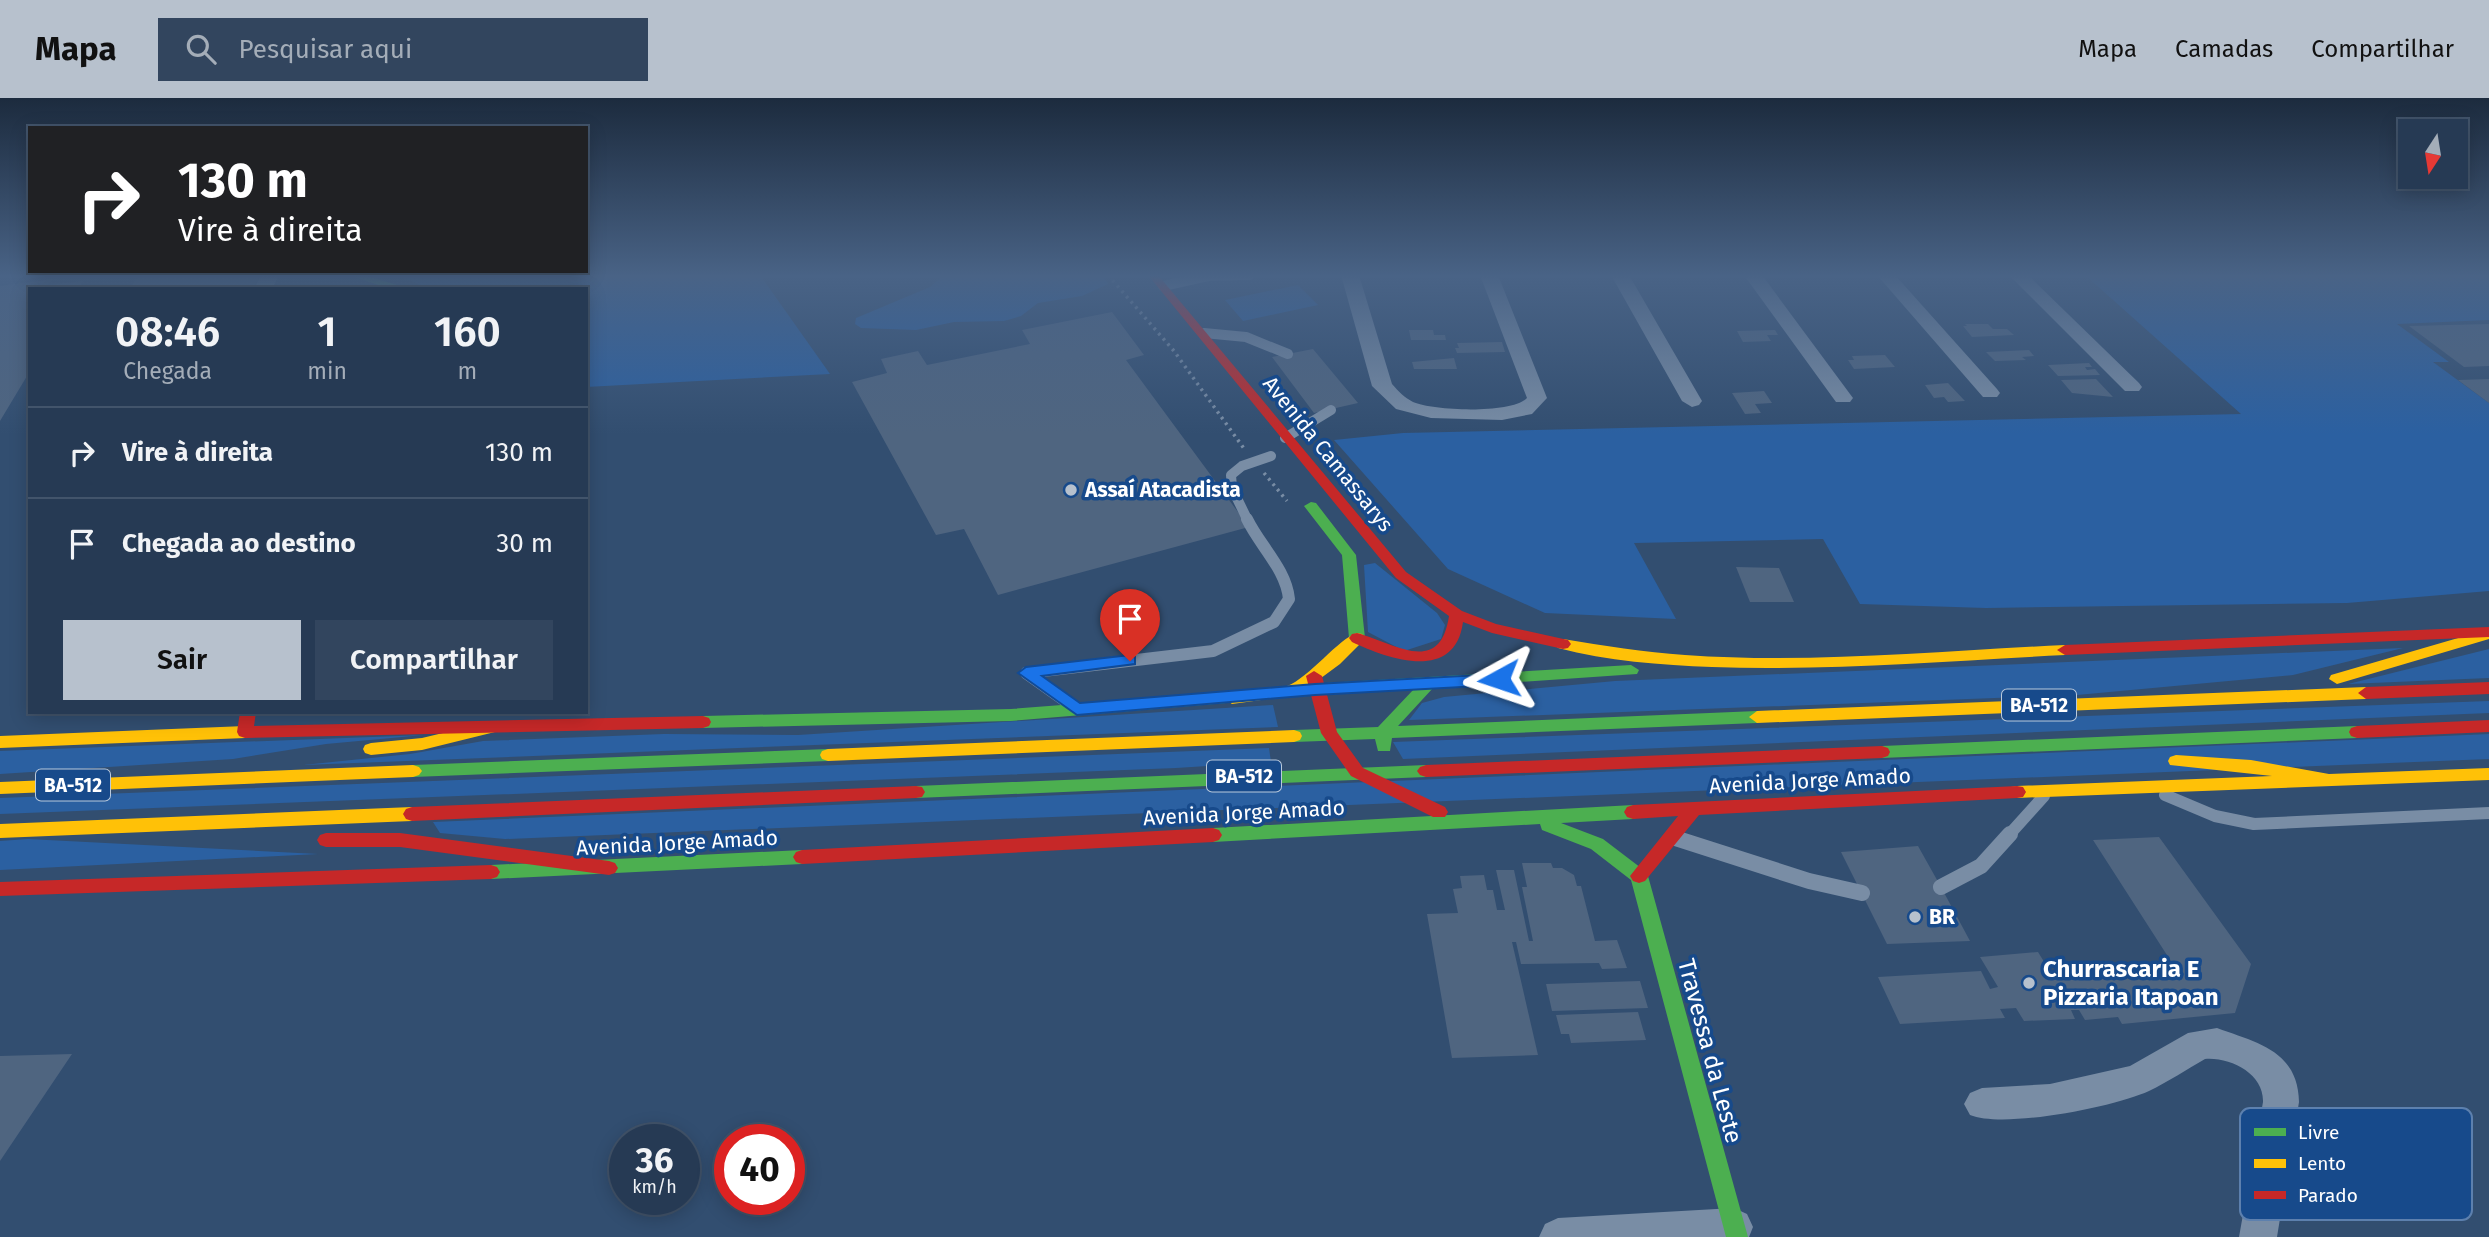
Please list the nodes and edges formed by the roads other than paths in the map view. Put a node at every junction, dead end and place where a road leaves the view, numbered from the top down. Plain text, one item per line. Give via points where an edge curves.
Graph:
1 (1200, 328) edge
2 (1365, 328) edge
3 (1511, 328) edge
4 (1650, 328) edge
5 (1792, 328) edge
6 (1933, 328) edge
7 (2072, 328) edge
8 (1204, 333) junction
9 (1288, 354) dead end
10 (2132, 387) dead end
11 (1990, 393) dead end
12 (1843, 398) dead end
13 (1692, 401) dead end
14 (1331, 410) dead end
15 (1285, 438) junction
16 (1271, 455) dead end
17 (1297, 488) dead end
18 (1458, 614) junction
19 (2489, 633) edge
20 (1357, 638) junction
21 (1727, 664) junction
22 (1315, 682) junction
23 (1427, 685) junction
24 (2489, 688) edge
25 (2285, 694) junction
26 (1077, 709) junction
27 (248, 714) edge
28 (2489, 726) edge
29 (493, 727) junction
30 (245, 732) junction
31 (1383, 732) junction
32 (1329, 733) junction
33 (0, 742) edge
34 (1937, 747) junction
35 (358, 750) dead end
36 (282, 760) dead end
37 (2155, 761) dead end
38 (2048, 762) dead end
39 (1391, 771) junction
40 (1357, 772) junction
41 (2489, 775) edge
42 (227, 778) junction
43 (2325, 779) junction
44 (2142, 785) junction
45 (0, 788) edge
46 (2050, 789) junction
47 (1695, 808) junction
48 (1439, 813) junction
49 (2489, 813) edge
50 (1526, 820) junction
51 (1467, 822) junction
52 (120, 826) junction
53 (0, 831) edge
54 (253, 837) dead end
55 (1671, 837) junction
56 (306, 840) dead end
57 (609, 868) junction
58 (1639, 876) junction
59 (1941, 887) dead end
60 (0, 889) edge
61 (1861, 893) dead end
62 (1982, 1104) dead end
63 (2280, 1108) edge
64 (1735, 1232) edge
65 (1558, 1237) edge

1 - 8 main road, Avenida Camassarys
2 - 3 street via 1382,386 1394,400 1432,413 1516,412 1532,405 1536,390
4 - 13 street
5 - 12 street
6 - 11 street
7 - 10 street
8 - 9 lane via 1246,337
8 - 15 main road, Avenida Camassarys
14 - 15 lane
15 - 18 main road, Avenida Camassarys via 1401,575
16 - 26 lane via 1232,471 1232,488 1288,590 1289,599 1274,622 1213,651 1026,673
17 - 20 main road via 1349,555
18 - 20 main road via 1455,637 1444,649 1421,657 1372,648
18 - 21 main road, Avenida Camassarys via 1492,628 1597,650
19 - 21 main road
19 - 25 main road
20 - 22 main road
21 - 23 main road
22 - 23 main road
22 - 26 main road via 1292,691
22 - 32 main road
23 - 31 main road
24 - 25 main road, BA-512
25 - 31 main road, BA-512
26 - 29 main road via 889,719
27 - 30 main road
28 - 34 main road, Avenida Jorge Amado / BA-512
29 - 30 main road
29 - 35 main road via 422,744
30 - 33 main road
31 - 32 main road, BA-512
31 - 39 main road
32 - 40 main road
32 - 42 main road, BA-512
34 - 38 main road
34 - 39 main road, Avenida Jorge Amado / BA-512
36 - 42 main road
37 - 43 main road via 2209,761
39 - 40 main road, Avenida Jorge Amado / BA-512
39 - 48 main road
40 - 48 main road
40 - 52 main road, Avenida Jorge Amado / BA-512
41 - 43 main road, Avenida Jorge Amado
42 - 45 main road, BA-512
43 - 44 main road, Avenida Jorge Amado
44 - 46 main road, Avenida Jorge Amado
44 - 49 lane via 2215,816 2254,824
46 - 47 main road, Avenida Jorge Amado
46 - 59 lane via 1981,866
47 - 50 main road, Avenida Jorge Amado
47 - 55 main road
48 - 51 main road
50 - 51 main road, Avenida Jorge Amado
50 - 58 main road via 1606,846
51 - 57 main road, Avenida Jorge Amado
52 - 53 main road, Avenida Jorge Amado / BA-512
52 - 54 main road
55 - 58 main road
55 - 61 lane
56 - 57 main road via 400,840
57 - 60 main road, Avenida Jorge Amado
58 - 64 main road, Travessa da Leste
62 - 63 street via 2050,1100 2137,1080 2200,1044 2217,1043 2265,1063 2281,1083
64 - 65 street

